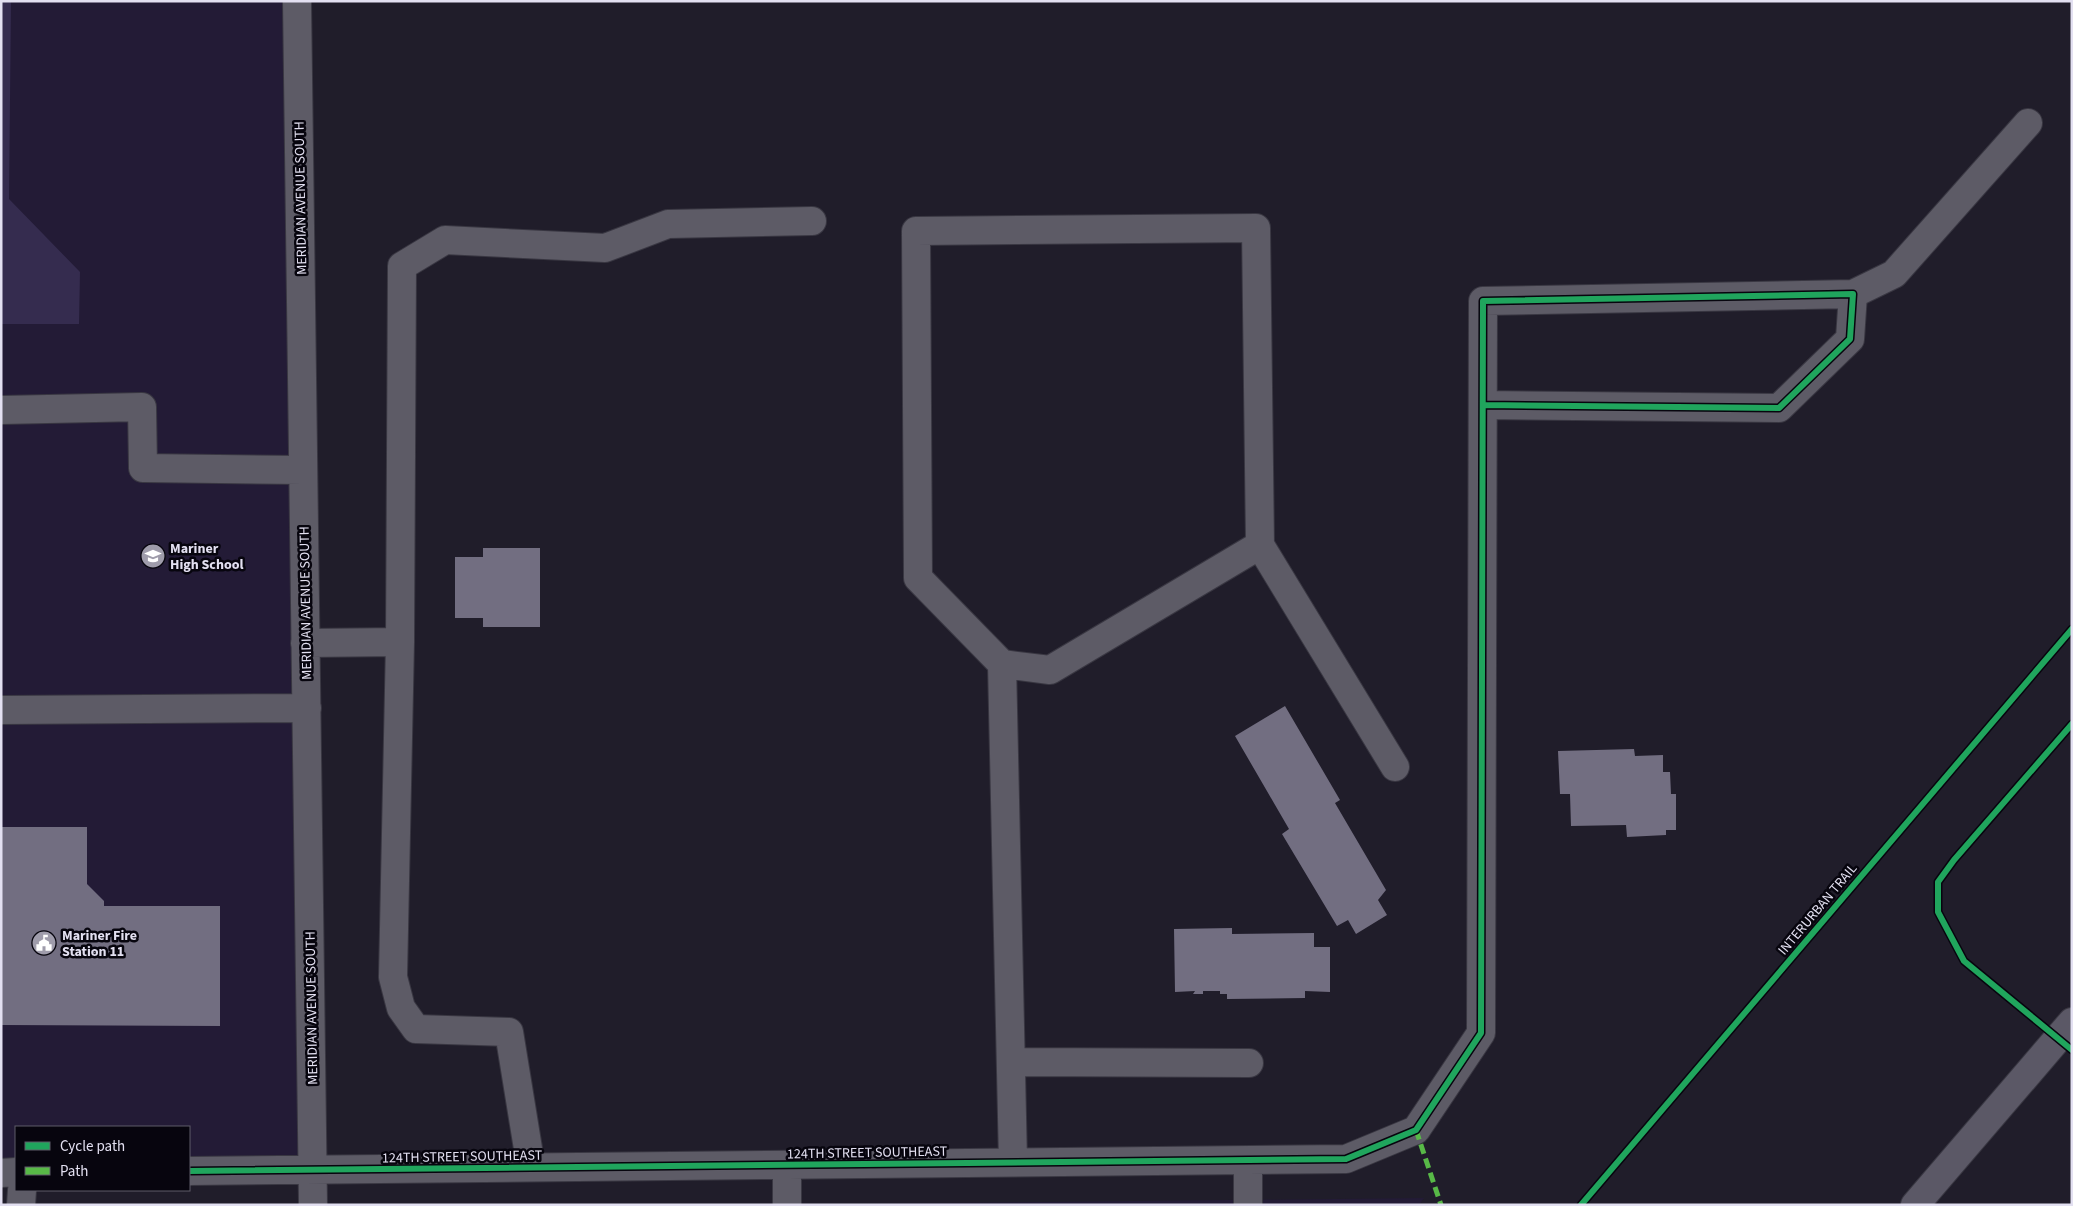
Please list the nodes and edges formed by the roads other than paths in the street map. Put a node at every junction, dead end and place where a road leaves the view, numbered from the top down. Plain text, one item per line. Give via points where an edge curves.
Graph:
1 (297, 1) edge
2 (2028, 123) dead end
3 (812, 221) dead end
4 (1853, 294) junction
5 (1483, 406) junction
6 (1, 410) edge
7 (303, 470) junction
8 (1260, 545) junction
9 (400, 642) junction
10 (306, 643) junction
11 (1002, 664) junction
12 (307, 708) junction
13 (1, 710) edge
14 (1395, 768) dead end
15 (2072, 1022) edge
16 (1011, 1062) junction
17 (1249, 1063) dead end
18 (1248, 1161) junction
19 (1013, 1162) junction
20 (787, 1165) junction
21 (531, 1167) junction
22 (313, 1170) junction
23 (190, 1171) edge
24 (1, 1172) edge
25 (15, 1172) edge
26 (22, 1191) edge
27 (21, 1205) edge
28 (313, 1205) edge
29 (787, 1205) edge
30 (1248, 1205) edge
31 (1915, 1205) edge

1 - 7 street, MERIDIAN AVENUE SOUTH
2 - 4 street via 1894,274
3 - 9 street via 668,224 605,248 445,240 402,266
4 - 5 street via 1850,339 1779,408
4 - 5 street via 1483,301
5 - 18 street, 124TH STREET SOUTHEAST via 1481,1033 1416,1130 1346,1159
6 - 7 street via 142,407 143,468
7 - 10 street, MERIDIAN AVENUE SOUTH
8 - 11 street via 1050,670
8 - 11 street via 1256,228 916,231 918,578
8 - 14 street
9 - 10 street
9 - 21 street via 394,977 397,992 401,1008 416,1029 509,1032
10 - 12 street, MERIDIAN AVENUE SOUTH
11 - 16 street
12 - 13 street
12 - 22 street, MERIDIAN AVENUE SOUTH
15 - 31 highway
16 - 17 street
16 - 19 street
18 - 19 street, 124TH STREET SOUTHEAST
18 - 30 street
19 - 20 street, 124TH STREET SOUTHEAST
20 - 21 street, 124TH STREET SOUTHEAST
20 - 29 street
21 - 22 street, 124TH STREET SOUTHEAST
22 - 23 street, 124TH STREET SOUTHEAST
22 - 28 street, MERIDIAN AVENUE SOUTH
24 - 25 street
26 - 27 street

